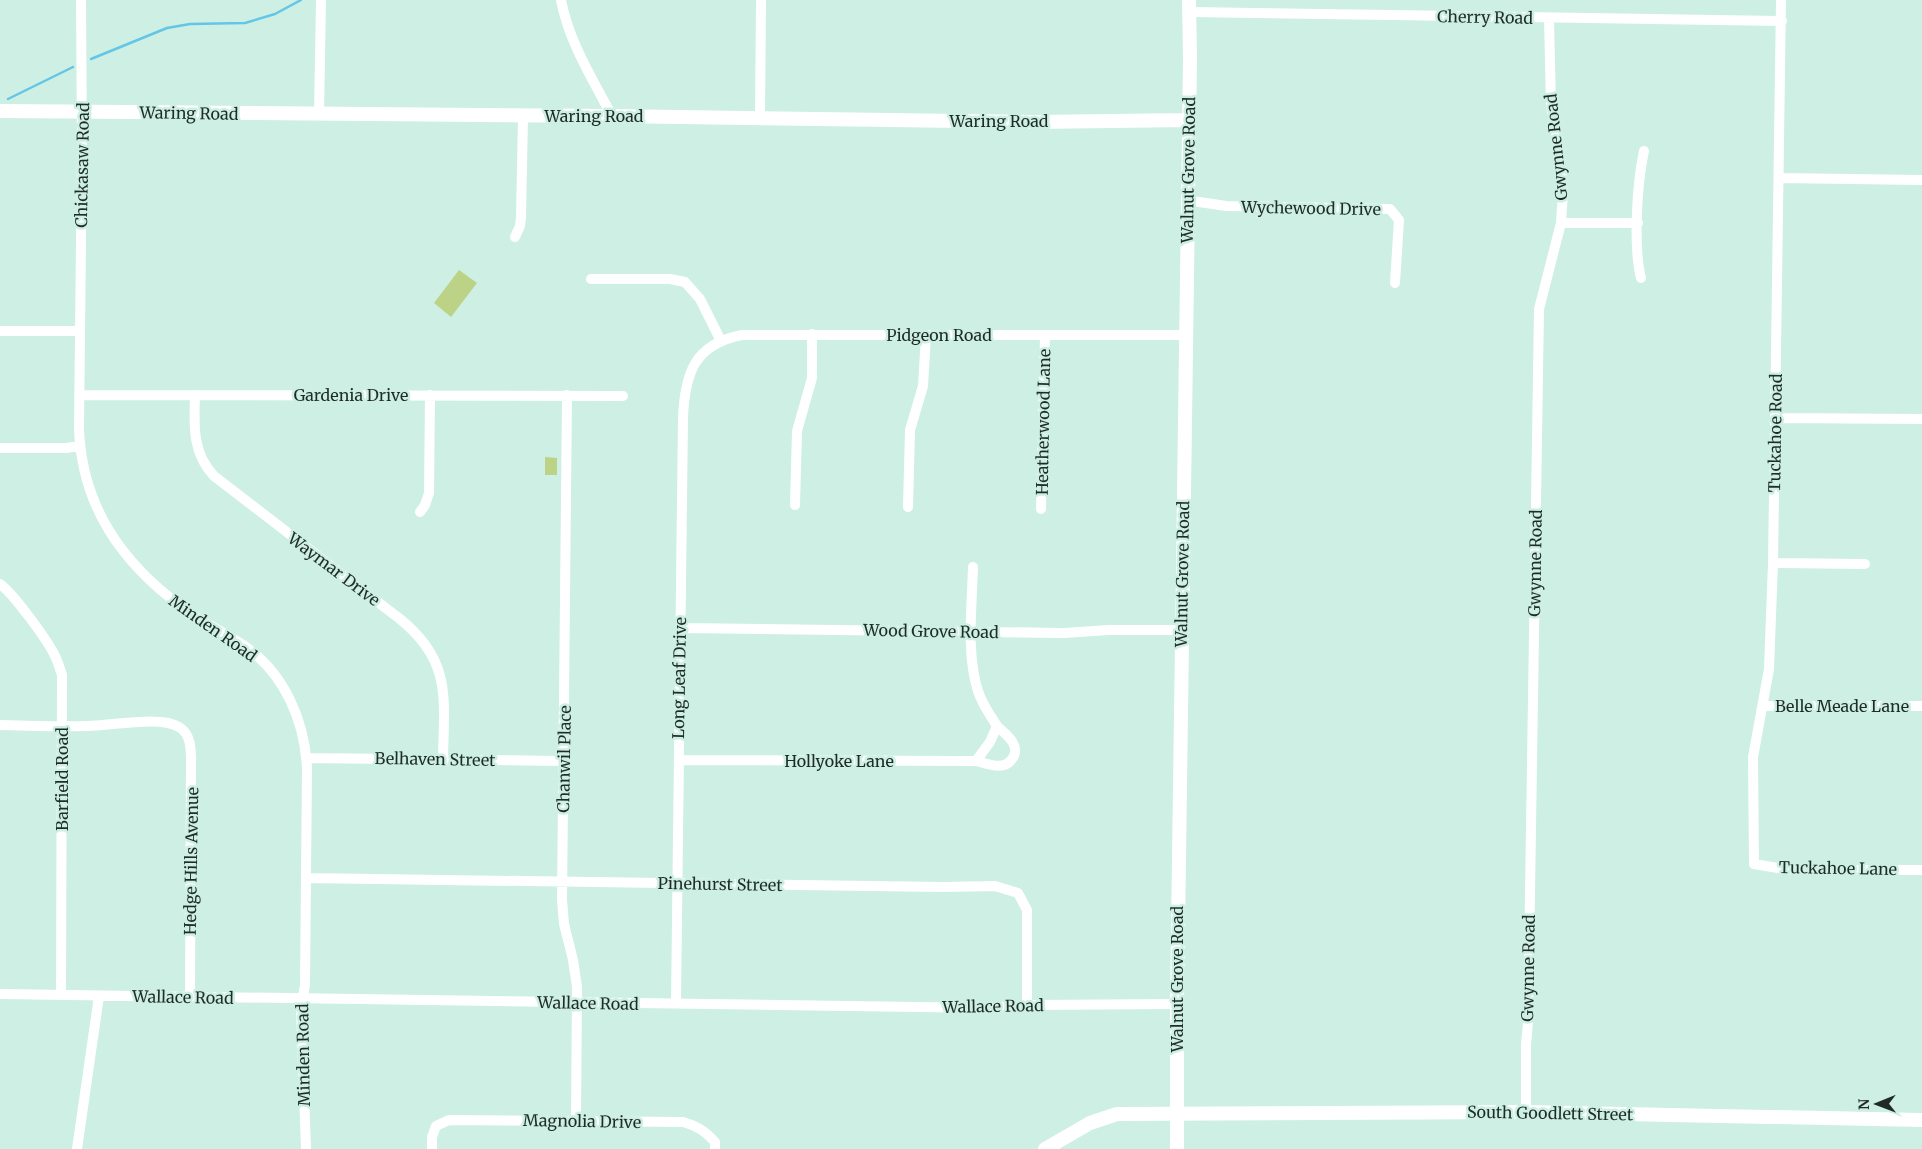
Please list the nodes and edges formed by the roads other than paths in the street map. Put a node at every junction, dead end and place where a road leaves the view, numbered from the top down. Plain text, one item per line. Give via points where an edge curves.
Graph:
1 (81, 0) edge
2 (321, 0) edge
3 (561, 0) edge
4 (761, 0) edge
5 (1782, 0) edge
6 (1189, 6) edge
7 (1549, 18) junction
8 (1782, 21) junction
9 (0, 111) edge
10 (82, 112) junction
11 (319, 114) junction
12 (523, 116) junction
13 (612, 116) junction
14 (760, 118) junction
15 (1188, 120) junction
16 (1644, 151) dead end
17 (1780, 178) junction
18 (1922, 180) edge
19 (1186, 200) junction
20 (1561, 223) junction
21 (1638, 223) junction
22 (515, 237) dead end
23 (1641, 278) dead end
24 (591, 279) dead end
25 (1395, 282) dead end
26 (0, 331) edge
27 (80, 331) junction
28 (812, 334) junction
29 (1185, 335) junction
30 (926, 336) junction
31 (1045, 336) junction
32 (721, 341) junction
33 (701, 357) joint
34 (79, 395) junction
35 (194, 395) junction
36 (430, 395) junction
37 (567, 396) junction
38 (623, 396) dead end
39 (1776, 418) junction
40 (1922, 419) edge
41 (80, 446) junction
42 (0, 448) edge
43 (795, 505) dead end
44 (908, 507) dead end
45 (1041, 509) dead end
46 (420, 512) dead end
47 (1773, 563) junction
48 (1865, 564) dead end
49 (973, 567) dead end
50 (0, 584) edge
51 (680, 628) junction
52 (1181, 630) junction
53 (972, 632) junction
54 (1762, 706) junction
55 (1922, 706) edge
56 (0, 725) edge
57 (62, 726) junction
58 (997, 726) junction
59 (306, 758) junction
60 (443, 758) junction
61 (679, 760) junction
62 (976, 760) junction
63 (564, 761) junction
64 (1754, 864) joint
65 (1922, 870) edge
66 (306, 878) junction
67 (562, 882) junction
68 (678, 883) junction
69 (0, 994) edge
70 (61, 995) junction
71 (99, 996) junction
72 (190, 997) junction
73 (302, 998) junction
74 (578, 1002) junction
75 (676, 1003) junction
76 (1177, 1004) junction
77 (1027, 1005) junction
78 (1526, 1112) junction
79 (1177, 1114) junction
80 (1922, 1120) edge
81 (576, 1121) junction
82 (78, 1149) edge
83 (306, 1149) edge
84 (432, 1149) edge
85 (715, 1149) edge
86 (1044, 1149) edge
87 (1177, 1149) edge

1 - 10 street, Chickasaw Road
2 - 11 street
3 - 13 street via 574,46
4 - 14 street
5 - 8 street, Tuckahoe Road
6 - 7 street, Cherry Road
6 - 15 main road, Walnut Grove Road
7 - 8 street, Cherry Road
7 - 20 street, Gwynne Road via 1550,107 1560,153
8 - 17 street, Tuckahoe Road
9 - 10 main road, Waring Road
10 - 11 main road, Waring Road
10 - 27 street, Chickasaw Road
11 - 12 main road, Waring Road
12 - 13 main road, Waring Road
12 - 22 street via 521,217
13 - 14 main road, Waring Road
14 - 15 main road, Waring Road via 1034,122
15 - 19 main road, Walnut Grove Road
16 - 21 street via 1639,173
17 - 18 street
17 - 39 street, Tuckahoe Road
19 - 25 street, Wychewood Drive via 1226,206 1390,209 1399,220
19 - 29 main road, Walnut Grove Road
20 - 21 street
20 - 78 street, Gwynne Road via 1539,309
21 - 23 street
24 - 32 street via 670,279 685,282 700,299
26 - 27 street
27 - 34 street, Minden Road
28 - 30 street, Pidgeon Road
28 - 32 street, Pidgeon Road via 742,335
28 - 43 street via 812,378 796,432
29 - 31 street, Pidgeon Road
29 - 52 main road, Walnut Grove Road
30 - 31 street, Pidgeon Road
30 - 44 street via 923,386 910,430
31 - 45 street, Heatherwood Lane
32 - 33 street, Pidgeon Road
33 - 51 street, Long Leaf Drive via 688,376 684,401
34 - 35 street, Gardenia Drive
34 - 41 street, Minden Road
35 - 36 street, Gardenia Drive
35 - 60 street, Waymar Drive via 196,445 214,476 400,618 428,646 439,668 443,687
36 - 37 street, Gardenia Drive
36 - 46 street via 430,494
37 - 38 street, Gardenia Drive
37 - 63 street, Chanwil Place
39 - 40 street
39 - 47 street, Tuckahoe Road
41 - 42 street
41 - 59 street, Minden Road via 92,498 120,547 169,597 245,646 271,670 296,711
47 - 48 street
47 - 54 street, Tuckahoe Road via 1769,669
49 - 53 street
50 - 57 street, Barfield Road via 56,657 62,682
51 - 53 street, Wood Grove Road
51 - 61 street, Long Leaf Drive
52 - 53 street, Wood Grove Road
52 - 76 main road, Walnut Grove Road
53 - 58 street via 975,682
54 - 55 street, Belle Meade Lane
54 - 64 street, Tuckahoe Road via 1752,757
56 - 57 street
57 - 70 street, Barfield Road
57 - 72 street, Hedge Hills Avenue via 167,722 182,729 190,742
58 - 62 street
58 - 62 street, Hollyoke Lane via 1013,744 1012,760 1002,766
59 - 60 street, Belhaven Street
59 - 66 street, Minden Road
60 - 63 street, Belhaven Street
61 - 62 street, Hollyoke Lane
61 - 68 street, Long Leaf Drive
63 - 67 street, Chanwil Place
64 - 65 street, Tuckahoe Lane via 1790,870
66 - 67 street, Pinehurst Street
66 - 73 street, Minden Road via 305,985
67 - 68 street, Pinehurst Street
67 - 74 street, Chanwil Place via 563,912 577,977
68 - 75 street, Long Leaf Drive
68 - 77 street, Pinehurst Street via 995,886 1018,893 1027,910
69 - 70 street, Wallace Road
70 - 71 street, Wallace Road
71 - 72 street, Wallace Road
71 - 82 street
72 - 73 street, Wallace Road
73 - 74 street, Wallace Road
73 - 83 street, Minden Road
74 - 75 street, Wallace Road
74 - 81 street, Chanwil Place
75 - 77 street, Wallace Road via 986,1008
76 - 77 street, Wallace Road
76 - 79 main road, Walnut Grove Road
78 - 79 main road, South Goodlett Street
78 - 80 main road, South Goodlett Street
79 - 86 main road, South Goodlett Street via 1117,1114 1090,1123
79 - 87 main road, Walnut Grove Road
81 - 84 street, Magnolia Drive via 433,1122
81 - 85 street, Magnolia Drive via 683,1122 705,1131 715,1142

